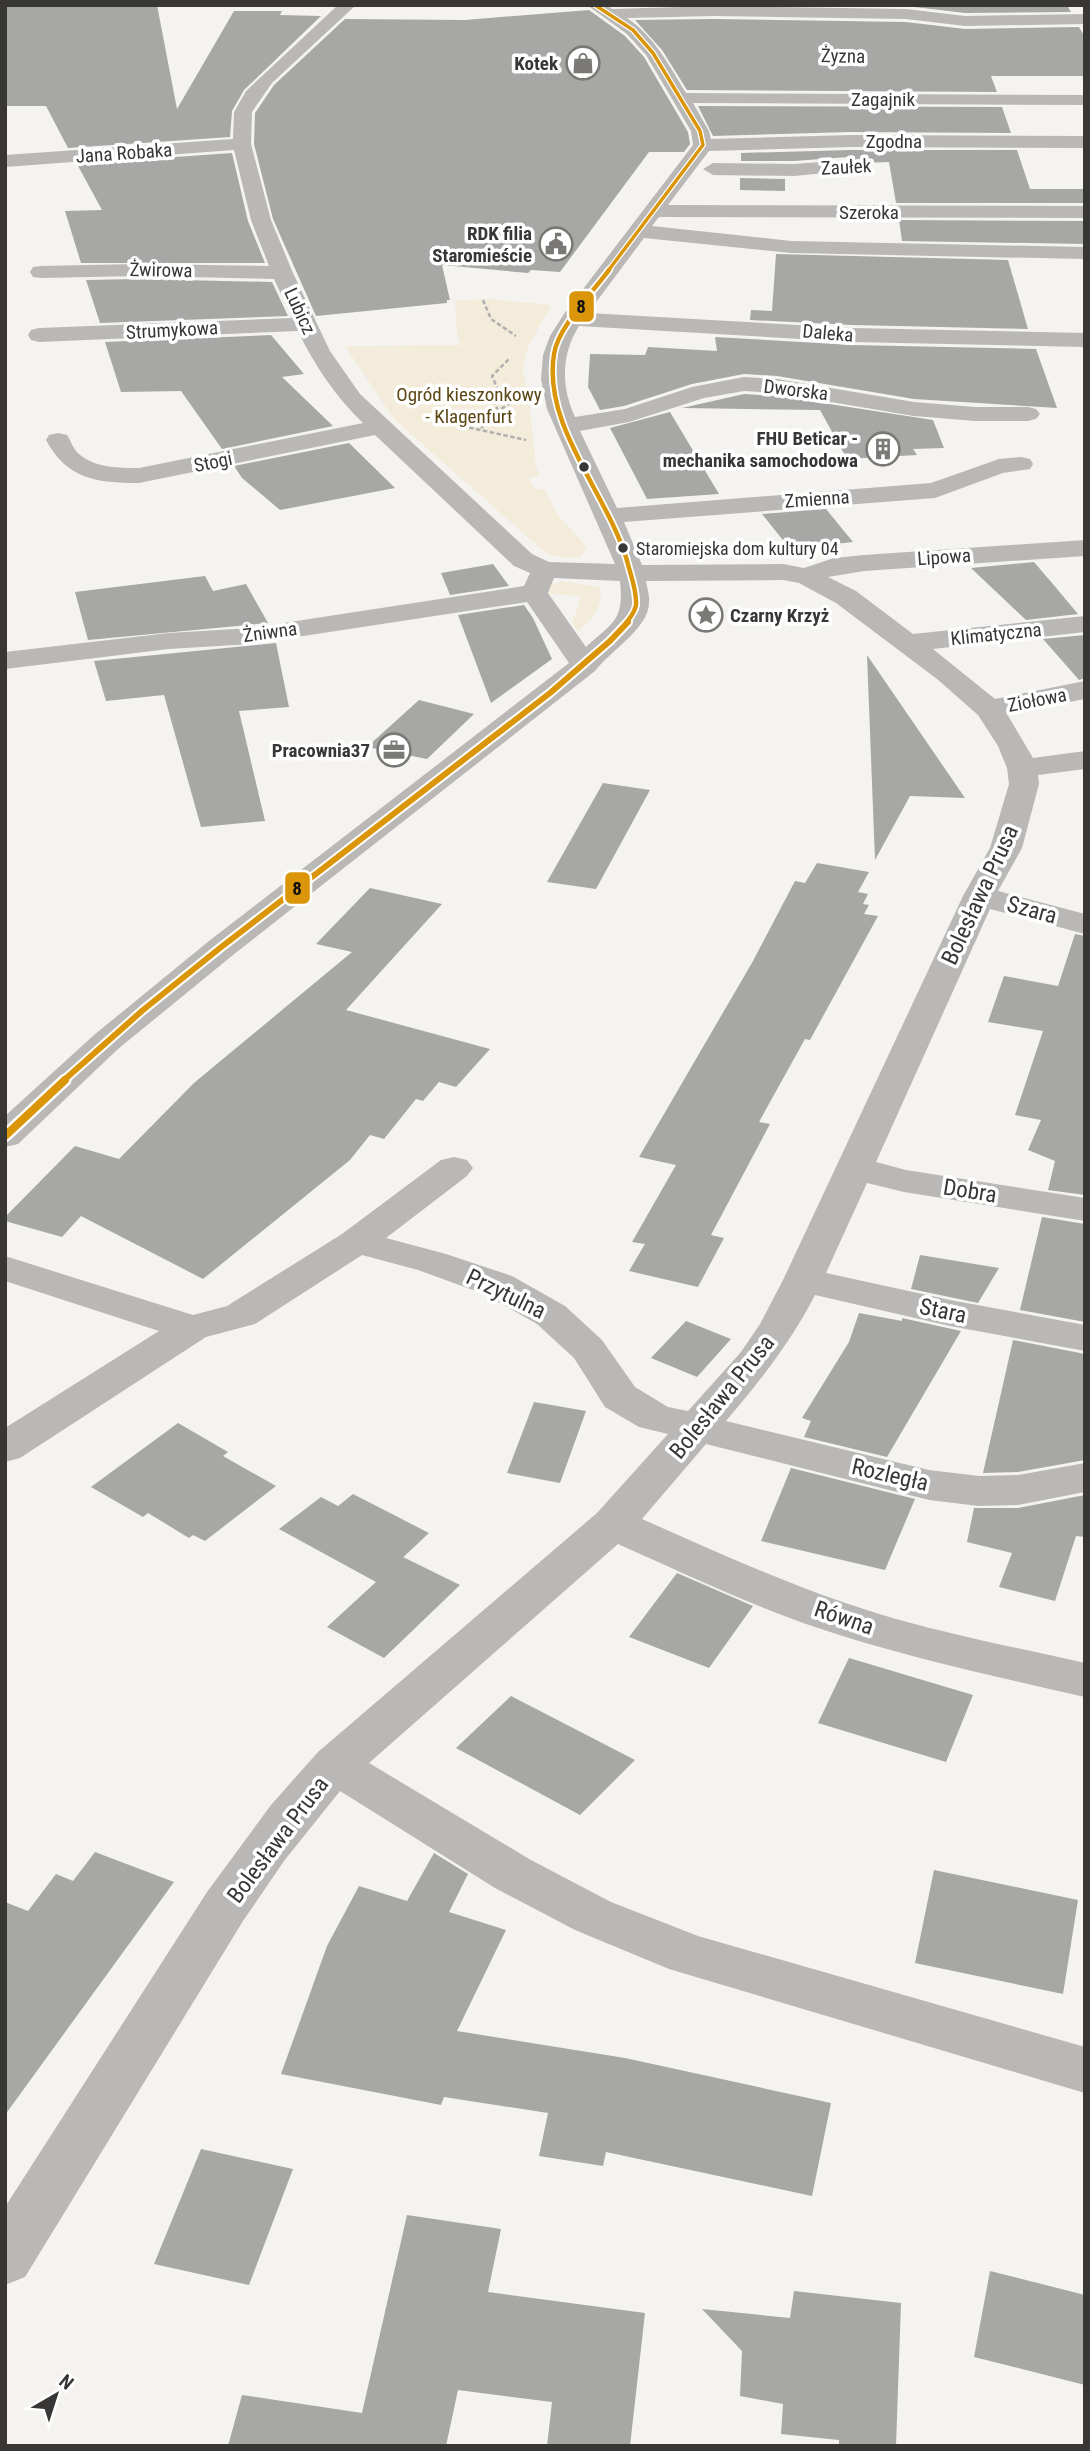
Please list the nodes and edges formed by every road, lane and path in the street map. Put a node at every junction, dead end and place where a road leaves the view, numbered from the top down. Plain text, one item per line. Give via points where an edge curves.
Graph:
1 (348, 5) edge
2 (602, 10) edge
3 (1085, 19) edge
4 (676, 81) junction
5 (1085, 100) edge
6 (1085, 142) edge
7 (242, 144) junction
8 (703, 145) junction
9 (5, 161) edge
10 (870, 166) dead end
11 (686, 168) junction
12 (1085, 212) edge
13 (647, 221) junction
14 (1085, 253) edge
15 (41, 272) dead end
16 (282, 273) junction
17 (483, 300) dead end
18 (572, 320) junction
19 (305, 324) junction
20 (39, 335) dead end
21 (520, 339) dead end
22 (1085, 340) edge
23 (523, 395) dead end
24 (1028, 414) dead end
25 (424, 419) dead end
26 (567, 426) junction
27 (380, 427) junction
28 (481, 428) junction
29 (58, 440) dead end
30 (530, 442) dead end
31 (1021, 464) dead end
32 (609, 516) junction
33 (1085, 548) edge
34 (632, 573) junction
35 (806, 576) junction
36 (539, 582) junction
37 (1085, 624) edge
38 (908, 643) junction
39 (5, 661) edge
40 (585, 665) junction
41 (1085, 690) edge
42 (989, 709) junction
43 (1085, 760) edge
44 (1022, 768) junction
45 (979, 896) junction
46 (1085, 924) edge
47 (5, 1136) edge
48 (454, 1168) dead end
49 (855, 1168) junction
50 (1085, 1210) edge
51 (356, 1242) junction
52 (5, 1268) edge
53 (803, 1280) junction
54 (192, 1328) junction
55 (1085, 1338) edge
56 (698, 1429) junction
57 (5, 1448) edge
58 (1085, 1478) edge
59 (613, 1524) junction
60 (1085, 1680) edge
61 (335, 1765) junction
62 (1085, 2070) edge
63 (5, 2259) edge

1 - 7 street, Lubicz via 252,95 243,112
2 - 3 street via 906,14 965,22
2 - 4 street via 633,30
4 - 5 street, Zagajnik via 875,99
4 - 8 street via 701,131
6 - 8 street, Zgodna
7 - 9 street, Jana Robaka
7 - 16 street, Lubicz via 261,220
8 - 11 street
10 - 11 street, Zaułek
11 - 13 street
12 - 13 street, Szeroka
13 - 14 street via 791,247
13 - 18 street
15 - 16 street, Żwirowa
16 - 19 street, Lubicz
17 - 21 path via 497,325
18 - 22 street, Daleka via 889,337
18 - 26 street via 554,355 553,379
19 - 20 street, Strumykowa
19 - 27 street, Lubicz via 351,399
23 - 28 path
24 - 26 street, Dworska via 914,409 744,384 700,392 629,415
25 - 28 path
26 - 32 street
27 - 29 street, Stogi via 131,476 84,467 67,458
27 - 36 street, Lubicz via 523,560
28 - 30 path
31 - 32 street, Zmienna via 999,466 935,490
32 - 34 street
33 - 35 street, Lipowa via 834,566
34 - 35 street, Bolesława Prusa via 783,572
34 - 36 street, Lubicz
34 - 40 street via 634,611
35 - 38 street, Bolesława Prusa via 846,597
36 - 39 street, Żniwna via 251,636
36 - 40 street, Lubicz
37 - 38 street, Klimatyczna
38 - 42 street, Bolesława Prusa
40 - 47 street via 221,948 106,1042
41 - 42 street, Ziołowa
42 - 44 street, Bolesława Prusa
43 - 44 street
44 - 45 street, Bolesława Prusa via 1024,784 1015,823
45 - 46 street, Szara
45 - 49 street, Bolesława Prusa
48 - 51 street
49 - 50 street, Dobra via 904,1181
49 - 53 street, Bolesława Prusa
51 - 54 street via 241,1315
51 - 56 street, Przytulna via 432,1262 509,1291 551,1315 588,1349 620,1397 654,1417
52 - 54 street
53 - 55 street, Stara
53 - 56 street, Bolesława Prusa via 763,1350
54 - 57 street
56 - 58 street, Rozległa via 929,1485 1018,1490
56 - 59 street, Bolesława Prusa
59 - 60 street, Równa via 858,1624 923,1644
59 - 61 street, Bolesława Prusa
61 - 62 street via 513,1874 593,1916 687,1954
61 - 63 street, Bolesława Prusa via 279,1830 202,1944

